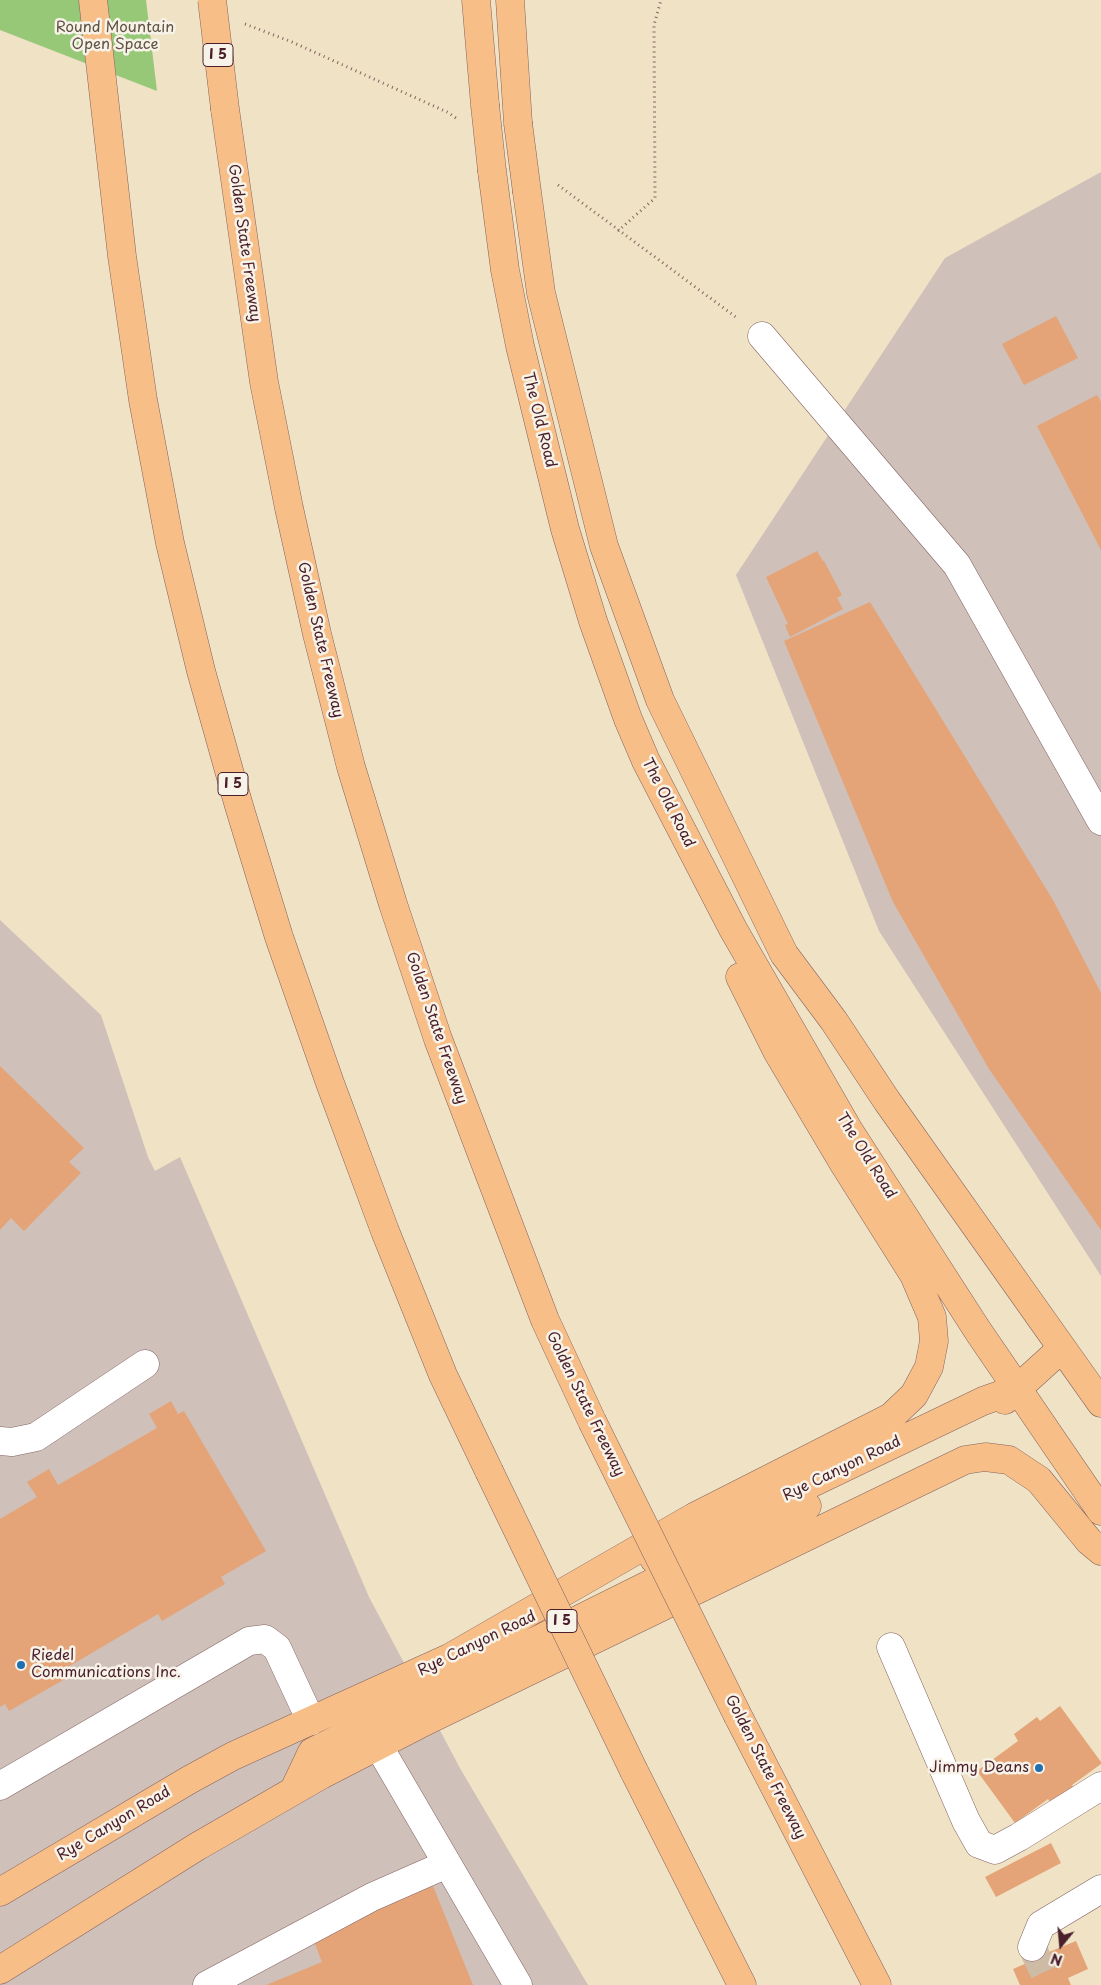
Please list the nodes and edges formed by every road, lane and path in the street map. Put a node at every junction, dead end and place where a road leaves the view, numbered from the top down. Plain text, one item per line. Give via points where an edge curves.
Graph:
1 (93, 0) edge
2 (212, 0) edge
3 (476, 0) edge
4 (510, 0) edge
5 (661, 0) edge
6 (618, 231) dead end
7 (762, 336) dead end
8 (646, 761) junction
9 (1101, 821) edge
10 (1061, 1349) junction
11 (145, 1364) dead end
12 (1017, 1389) junction
13 (1101, 1403) edge
14 (0, 1441) edge
15 (1101, 1511) edge
16 (1101, 1551) edge
17 (891, 1647) dead end
18 (444, 1661) junction
19 (311, 1721) junction
20 (378, 1745) junction
21 (0, 1786) edge
22 (1101, 1786) edge
23 (294, 1790) junction
24 (447, 1864) junction
25 (1101, 1889) edge
26 (0, 1892) edge
27 (1032, 1946) dead end
28 (0, 1970) edge
29 (208, 1985) edge
30 (518, 1985) edge
31 (742, 1985) edge
32 (877, 1985) edge

1 - 31 main road, I 5, bridge via 122,256 143,400 170,543 201,671 279,937 385,1231 443,1375 634,1771
2 - 32 main road, Golden State Freeway / I 5, bridge via 224,109 264,382 289,508 351,768 393,904 442,1048 545,1320 738,1716
3 - 8 main road, The Old Road, bridge via 492,171 505,270 520,346 565,528 593,621
4 - 10 main road, bridge via 518,123 541,293 604,546 660,700 784,954
5 - 6 path via 654,25 655,198
7 - 9 lane via 957,565
8 - 12 main road, The Old Road via 733,929 848,1129
8 - 18 main road via 667,830 777,1051 914,1275 932,1317 934,1341 929,1367 914,1395 891,1417 694,1517
10 - 12 main road, Rye Canyon Road
10 - 13 main road
11 - 14 lane via 36,1437
12 - 15 main road, The Old Road
12 - 18 main road, Rye Canyon Road via 983,1401
12 - 23 main road, Rye Canyon Road via 986,1418 312,1752
16 - 20 main road via 1039,1480 1009,1460 984,1457 965,1460
17 - 22 lane via 979,1844 995,1850
18 - 19 main road, Rye Canyon Road
19 - 21 lane via 277,1648 265,1639 249,1641
19 - 26 main road, Rye Canyon Road via 189,1780
20 - 23 main road
20 - 24 lane
23 - 28 main road
24 - 29 lane via 372,1897
24 - 30 lane
25 - 27 lane via 1041,1925

